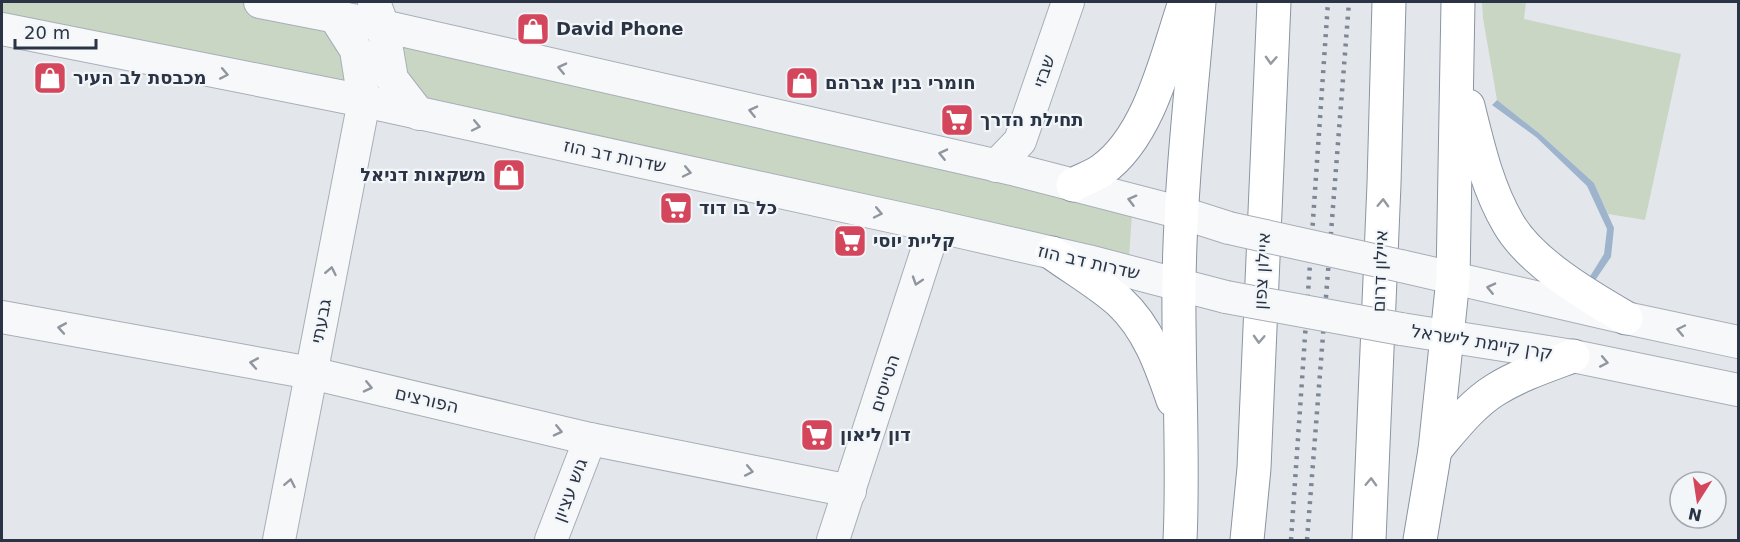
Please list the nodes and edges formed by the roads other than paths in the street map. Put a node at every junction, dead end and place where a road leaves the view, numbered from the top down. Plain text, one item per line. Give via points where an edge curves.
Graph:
1 (260, 2) edge
2 (1068, 2) edge
3 (1185, 2) edge
4 (1199, 2) edge
5 (1274, 2) edge
6 (1389, 2) edge
7 (1458, 2) edge
8 (345, 9) edge
9 (379, 14) edge
10 (2, 29) edge
11 (1458, 67) junction
12 (364, 100) junction
13 (419, 114) junction
14 (1020, 141) junction
15 (996, 166) junction
16 (1035, 175) junction
17 (1073, 185) junction
18 (1182, 213) junction
19 (935, 226) junction
20 (1052, 253) junction
21 (1453, 279) junction
22 (1179, 284) junction
23 (1226, 297) joint
24 (2, 317) edge
25 (1626, 318) junction
26 (1446, 337) junction
27 (1738, 342) edge
28 (1573, 356) junction
29 (311, 373) junction
30 (1738, 390) edge
31 (1181, 426) junction
32 (590, 439) junction
33 (1435, 450) junction
34 (850, 491) junction
35 (279, 540) edge
36 (551, 540) edge
37 (833, 540) edge
38 (1180, 540) edge
39 (1247, 540) edge
40 (1369, 540) edge
41 (1419, 540) edge

1 - 8 street
2 - 14 street, שבזי
3 - 17 highway via 1146,116 1130,141 1102,170
4 - 18 highway
5 -> 39 highway, איילון צפון via 1254,468
40 -> 6 highway, איילון דרום
7 - 11 highway
8 - 9 street
8 - 12 street
9 - 13 street via 392,79
15 -> 9 street
10 -> 12 street, שדרות דב הוז
11 - 21 highway
11 - 25 highway via 1486,178 1508,225 1569,283
12 - 13 street, שדרות דב הוז
29 -> 12 street, גבעתי
13 -> 19 street, שדרות דב הוז
14 - 15 street, שבזי
14 - 16 street
15 - 16 street
16 - 17 street
18 -> 17 street
18 - 21 street, bridge via 1229,228
18 - 22 highway
19 - 20 street, שדרות דב הוז
19 -> 34 street, הטייסים
20 - 22 street, שדרות דב הוז
20 - 31 highway via 1121,303 1145,334 1161,363
25 -> 21 street
21 - 26 highway
22 - 23 street, שדרות דב הוז
22 - 31 highway
23 - 26 street, קרן קיימת לישראל, bridge
29 -> 24 street, הפורצים
27 -> 25 street
26 - 28 street, קרן קיימת לישראל
26 - 33 highway
28 -> 30 street, קרן קיימת לישראל
28 - 33 highway via 1524,374 1493,391 1465,415
29 -> 32 street, הפורצים
35 -> 29 street, גבעתי
31 - 38 highway
32 -> 34 street, הפורצים
32 - 36 street, גוש עציון
33 - 41 highway
34 - 37 street, הטייסים

